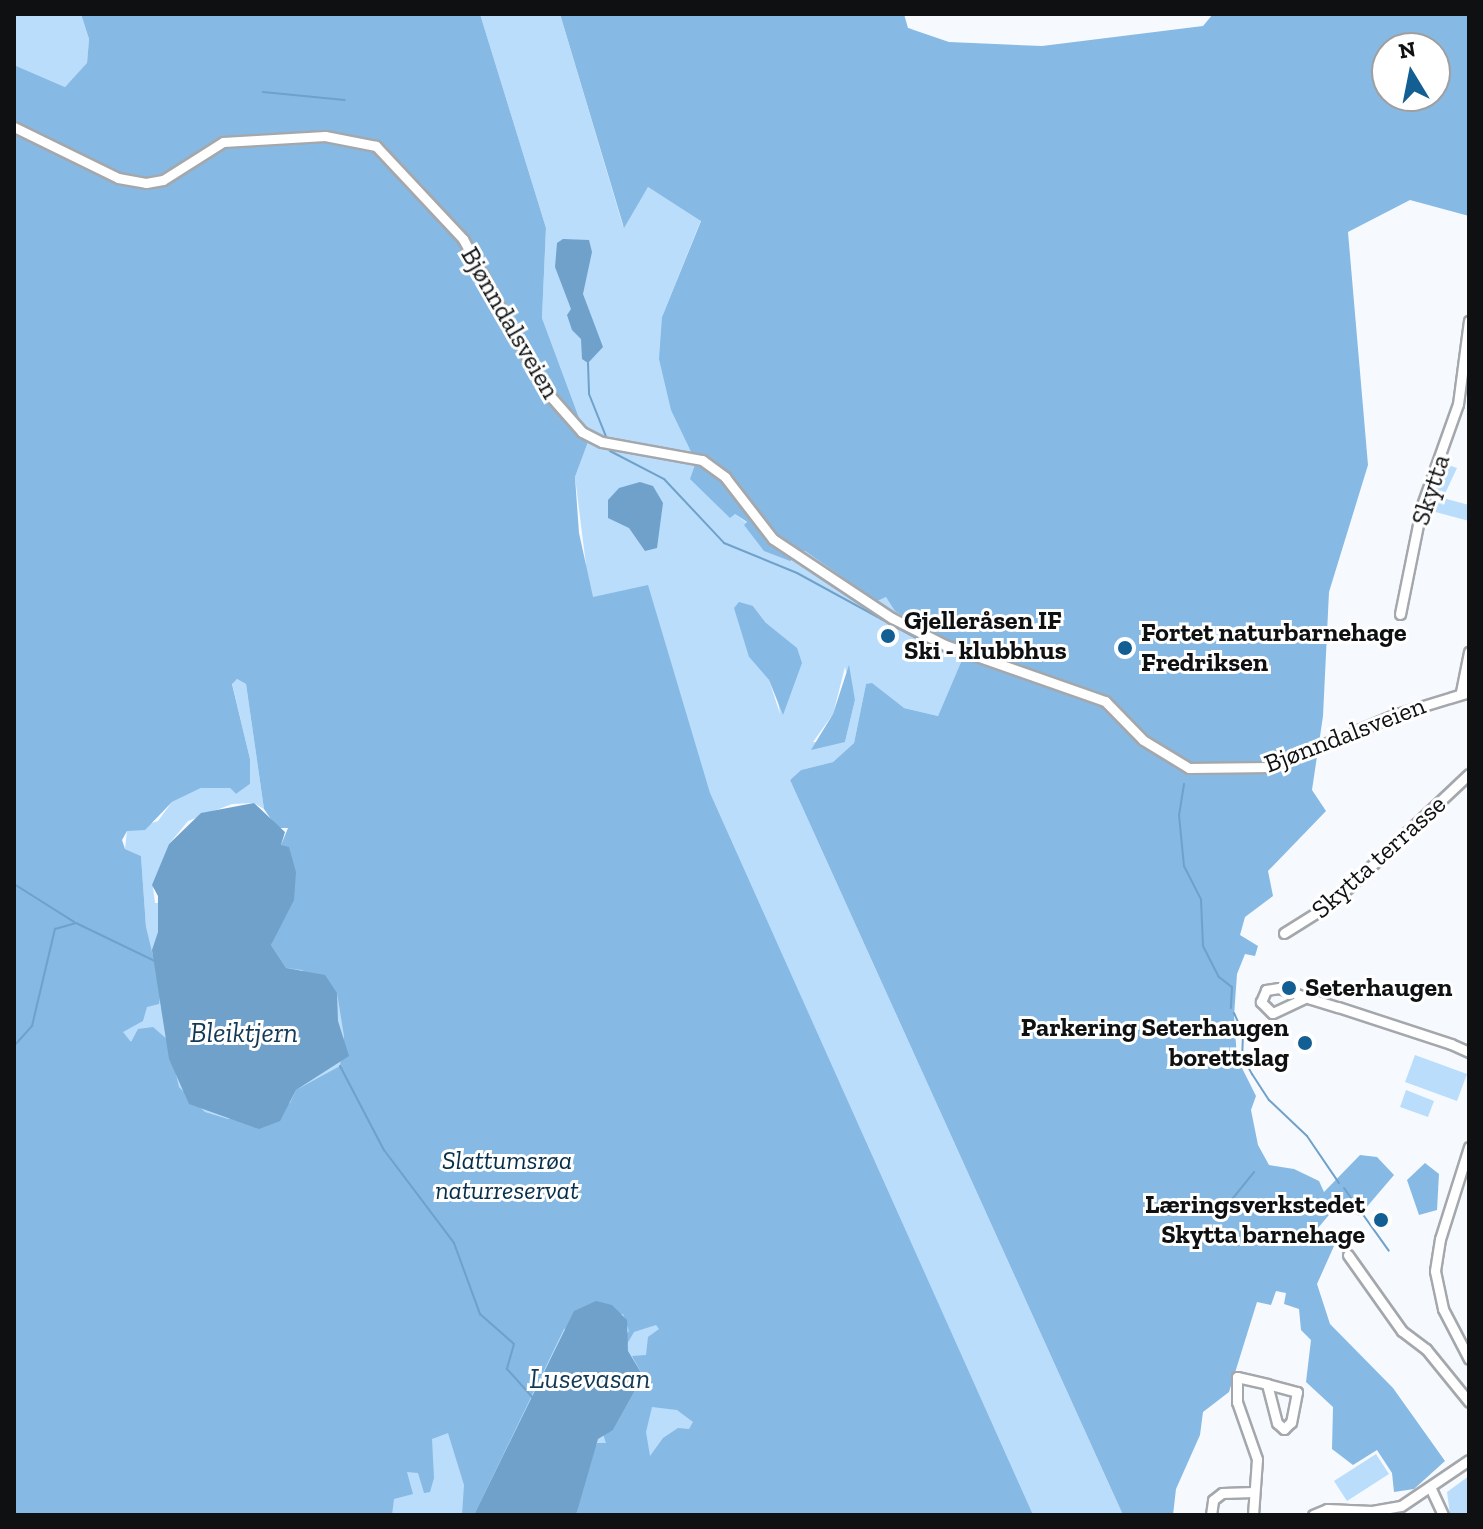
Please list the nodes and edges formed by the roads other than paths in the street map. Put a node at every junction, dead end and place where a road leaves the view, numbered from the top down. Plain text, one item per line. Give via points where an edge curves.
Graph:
1 (14, 127) edge
2 (1469, 321) edge
3 (1400, 614) dead end
4 (1469, 652) edge
5 (1465, 692) edge
6 (1469, 774) edge
7 (1284, 933) dead end
8 (1307, 997) dead end
9 (1469, 1052) edge
10 (1469, 1147) edge
11 (1348, 1255) dead end
12 (1469, 1359) edge
13 (1267, 1384) junction
14 (1469, 1402) edge
15 (1469, 1460) edge
16 (1431, 1489) junction
17 (1254, 1492) junction
18 (1211, 1515) edge
19 (1253, 1515) edge
20 (1313, 1515) edge
21 (1443, 1515) edge

1 - 5 street, Bjønndalsveien via 118,178 146,183 163,180 223,142 325,136 376,146 463,239 545,390 582,432 602,442 702,460 725,477 773,539 892,618 945,645 1105,701 1143,740 1189,768 1270,767
2 - 3 street, Skytta via 1458,404 1422,505
4 - 5 street
6 - 7 street, Skytta terrasse via 1332,903
8 - 9 street
10 - 12 street via 1438,1246 1437,1293
11 - 14 street via 1402,1331 1426,1349
13 - 13 street via 1297,1392 1288,1427 1277,1423
13 - 17 street via 1237,1377 1257,1453
15 - 16 street
16 - 20 street via 1394,1508 1327,1509
16 - 21 street
17 - 18 street via 1222,1493 1213,1500
17 - 19 street

